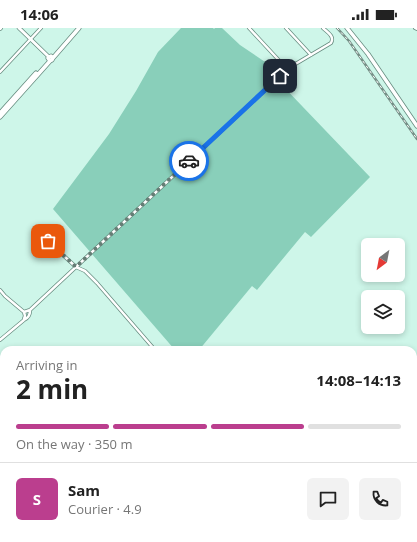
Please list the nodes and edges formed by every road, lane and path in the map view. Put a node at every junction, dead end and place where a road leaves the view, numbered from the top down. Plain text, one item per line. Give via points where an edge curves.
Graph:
1 (19, 28) edge
2 (41, 28) edge
3 (78, 28) edge
4 (249, 28) edge
5 (286, 28) edge
6 (323, 28) edge
7 (347, 28) edge
8 (30, 39) junction
9 (311, 55) junction
10 (50, 58) junction
11 (287, 70) junction
12 (0, 72) edge
13 (0, 113) edge
14 (0, 117) edge
15 (417, 126) edge
16 (40, 234) dead end
17 (76, 267) junction
18 (0, 290) edge
19 (30, 310) junction
20 (24, 312) junction
21 (24, 320) junction
22 (0, 340) edge
23 (152, 346) edge

1 - 8 street
2 - 8 street
3 - 10 main road
4 - 11 street
5 - 9 street
6 - 9 street via 332,40 329,45
7 - 15 main road
8 - 10 street
8 - 12 street
9 - 11 street
10 - 13 main road
10 - 14 main road
11 - 17 street
16 - 17 street
17 - 19 street
17 - 23 street via 85,271 97,283
18 - 20 street
19 - 20 street
19 - 21 street via 30,315
20 - 21 street
21 - 22 street

